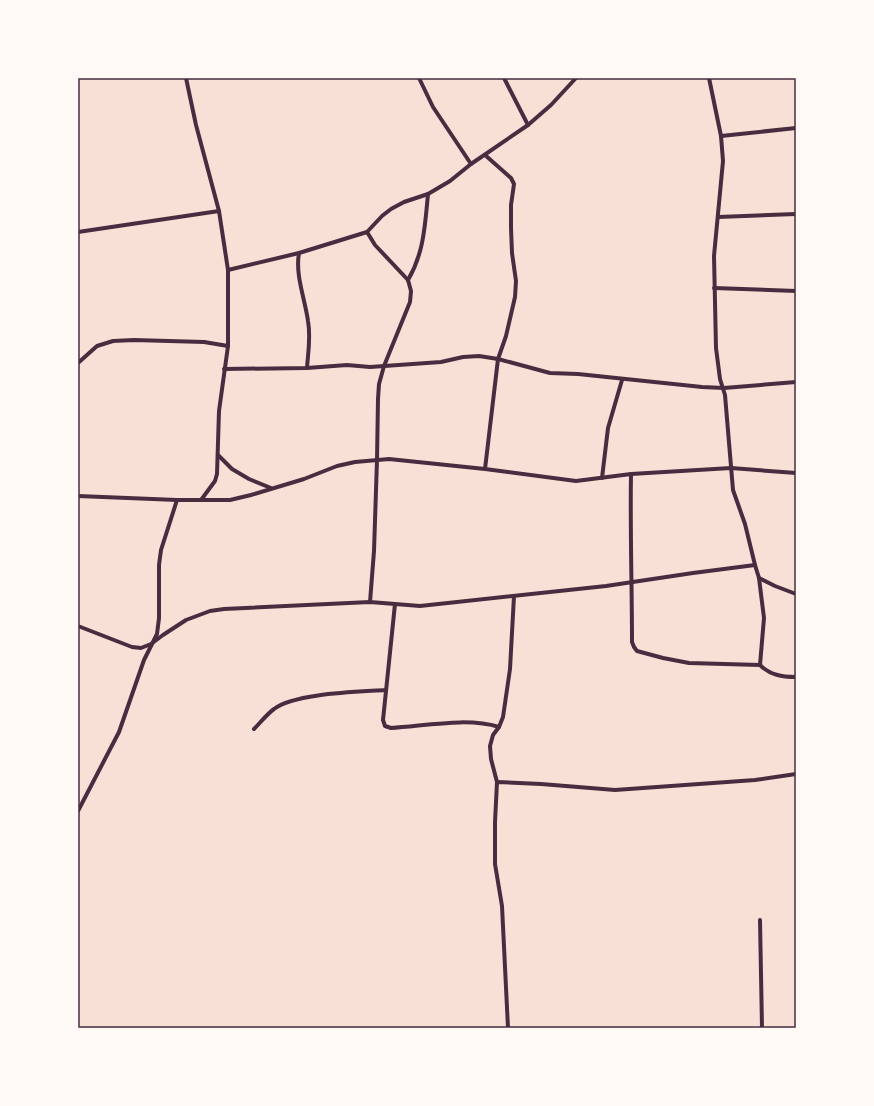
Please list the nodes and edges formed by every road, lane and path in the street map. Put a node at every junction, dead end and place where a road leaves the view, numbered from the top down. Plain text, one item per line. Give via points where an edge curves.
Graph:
1 (186, 78) edge
2 (419, 78) edge
3 (504, 78) edge
4 (576, 78) edge
5 (709, 78) edge
6 (528, 125) junction
7 (796, 128) edge
8 (721, 136) junction
9 (485, 155) junction
10 (471, 164) junction
11 (428, 194) junction
12 (220, 211) junction
13 (796, 214) edge
14 (718, 217) junction
15 (78, 232) edge
16 (367, 232) junction
17 (299, 253) junction
18 (228, 270) junction
19 (408, 280) junction
20 (714, 288) junction
21 (796, 291) edge
22 (228, 346) junction
23 (498, 359) junction
24 (78, 363) edge
25 (384, 366) junction
26 (307, 368) junction
27 (224, 369) junction
28 (622, 380) junction
29 (796, 382) edge
30 (724, 388) junction
31 (218, 455) junction
32 (377, 460) junction
33 (731, 468) junction
34 (485, 469) junction
35 (796, 473) edge
36 (631, 474) junction
37 (602, 478) junction
38 (271, 488) junction
39 (78, 496) edge
40 (177, 500) junction
41 (201, 500) junction
42 (755, 565) junction
43 (759, 578) junction
44 (632, 582) junction
45 (796, 594) edge
46 (514, 596) junction
47 (370, 602) junction
48 (395, 604) junction
49 (78, 626) edge
50 (151, 644) junction
51 (760, 665) junction
52 (796, 677) edge
53 (386, 690) junction
54 (500, 727) junction
55 (254, 729) dead end
56 (796, 774) edge
57 (497, 782) junction
58 (79, 805) edge
59 (78, 811) edge
60 (760, 920) dead end
61 (508, 1028) edge
62 (762, 1028) edge

1 - 12 street
2 - 10 street via 433,107
3 - 6 street
4 - 6 street
5 - 8 street
6 - 9 street
7 - 8 street
8 - 14 street via 723,160
9 - 10 street
9 - 23 street via 511,178 514,184 511,228 515,297
10 - 11 street
11 - 16 street via 391,209
11 - 19 street via 421,252
12 - 15 street
12 - 18 street
13 - 14 street
14 - 20 street
16 - 17 street
16 - 19 street via 375,246
17 - 18 street
17 - 26 street via 299,275 310,338
18 - 22 street
19 - 25 street via 410,302
20 - 21 street
20 - 30 street via 716,348 720,379
22 - 24 street via 204,342 113,341 97,346
22 - 27 street
23 - 25 street via 471,356 441,362
23 - 28 street via 550,373
23 - 34 street
25 - 26 street
25 - 32 street via 379,384
26 - 27 street
27 - 31 street via 219,411
28 - 30 street
28 - 37 street via 608,428
29 - 30 street
30 - 33 street
31 - 38 street via 232,469 249,480
31 - 41 street via 215,480
32 - 34 street
32 - 38 street via 337,466
32 - 47 street
33 - 35 street
33 - 36 street
33 - 42 street via 733,490
34 - 37 street via 576,480
36 - 37 street
36 - 44 street
38 - 41 street via 230,500
39 - 40 street
40 - 41 street
40 - 50 street via 161,550 158,626
42 - 43 street
42 - 44 street
43 - 45 street
43 - 51 street via 764,618
44 - 46 street
44 - 51 street via 632,642 637,651 689,663
46 - 48 street via 420,606
46 - 54 street via 510,669
47 - 48 street
47 - 50 street via 224,609 198,615 176,626
48 - 53 street
49 - 50 street via 132,647 141,648
50 - 58 street via 119,732
51 - 52 street via 774,674
53 - 54 street via 383,720 385,726 391,728 470,722
53 - 55 street via 286,702 274,709
54 - 57 street via 493,735 490,746
56 - 57 street via 755,780 615,790
57 - 61 street via 495,864 502,906
58 - 59 street
60 - 62 street

